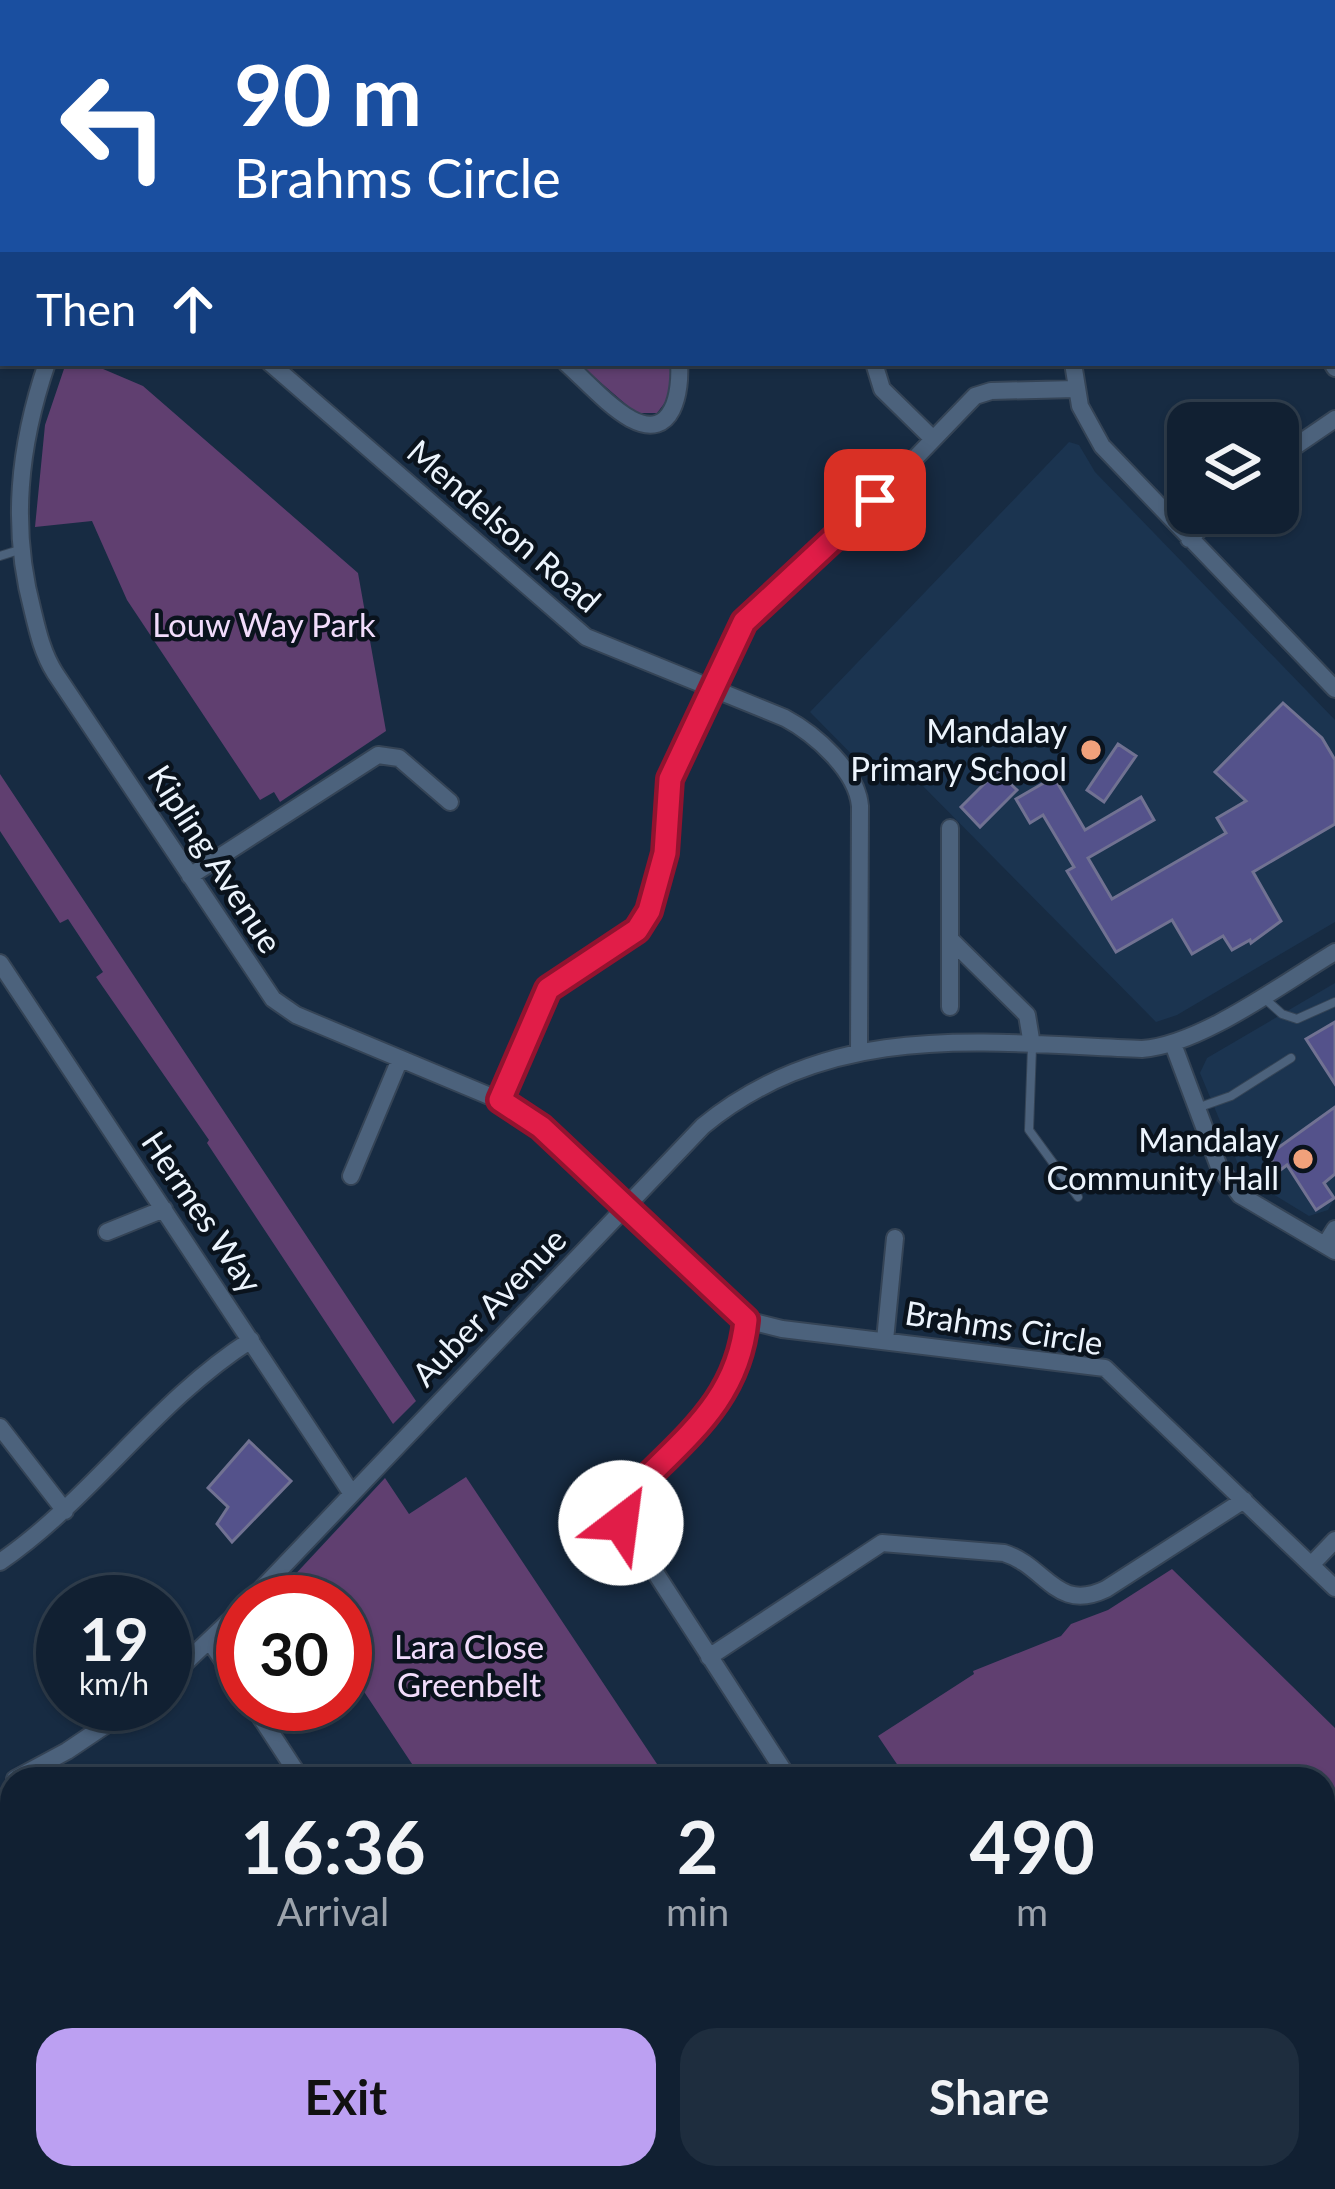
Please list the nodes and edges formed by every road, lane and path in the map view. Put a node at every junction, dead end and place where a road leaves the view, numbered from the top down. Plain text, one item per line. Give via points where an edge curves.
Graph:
1 (46, 366) edge
2 (273, 366) edge
3 (569, 366) edge
4 (679, 366) edge
5 (875, 366) edge
6 (1073, 366) edge
7 (1076, 388) junction
8 (1335, 418) edge
9 (933, 440) junction
10 (1299, 443) edge
11 (10, 505) edge
12 (1193, 534) edge
13 (1189, 538) junction
14 (19, 550) junction
15 (0, 556) edge
16 (711, 689) junction
17 (1335, 689) edge
18 (450, 802) dead end
19 (950, 828) dead end
20 (190, 876) junction
21 (950, 940) junction
22 (1335, 952) edge
23 (2, 970) edge
24 (1262, 995) junction
25 (1335, 1002) edge
26 (950, 1007) dead end
27 (1173, 1044) junction
28 (1032, 1045) junction
29 (859, 1051) junction
30 (400, 1058) junction
31 (1291, 1058) dead end
32 (500, 1100) junction
33 (1196, 1108) junction
34 (351, 1176) dead end
35 (1078, 1197) dead end
36 (164, 1208) junction
37 (624, 1208) junction
38 (107, 1232) dead end
39 (895, 1238) dead end
40 (1332, 1242) edge
41 (746, 1320) junction
42 (251, 1340) junction
43 (885, 1340) junction
44 (0, 1427) edge
45 (352, 1494) junction
46 (1244, 1500) junction
47 (65, 1511) junction
48 (1335, 1540) edge
49 (0, 1562) edge
50 (1311, 1565) junction
51 (275, 1575) edge
52 (1335, 1588) edge
53 (216, 1635) edge
54 (210, 1641) junction
55 (216, 1650) edge
56 (192, 1657) edge
57 (709, 1657) junction
58 (97, 1731) edge
59 (270, 1731) edge
60 (38, 1767) edge
61 (293, 1767) edge
62 (781, 1767) edge

1 - 11 street, Kipling Avenue
2 - 16 street, Mendelson Road via 586,637
3 - 4 street via 630,418 647,423 676,406
5 - 9 street via 882,389
6 - 7 street
7 - 9 street via 980,393
7 - 13 street via 1102,446
8 - 10 street
9 - 16 street via 748,617
11 - 14 street, Kipling Avenue
12 - 13 street
13 - 17 street
14 - 15 lane
14 - 20 street, Kipling Avenue via 48,661
16 - 29 street, Mendelson Road via 798,725 857,789
16 - 32 street via 670,779 665,853 649,911 637,930 548,989
18 - 20 street via 399,758 378,755
19 - 21 street
20 - 30 street, Kipling Avenue via 273,999
21 - 26 street
21 - 28 street via 1027,1015
22 - 24 street, Auber Avenue
23 - 36 street, Hermes Way
24 - 25 lane via 1297,1019
24 - 27 street, Auber Avenue
27 - 28 street, Auber Avenue
27 - 33 street
28 - 29 street, Auber Avenue
28 - 35 lane via 1028,1125
29 - 37 street, Auber Avenue via 795,1069 735,1101
30 - 32 street, Kipling Avenue
30 - 34 street
31 - 33 lane
32 - 37 street, Kipling Avenue via 541,1127
33 - 40 street via 1219,1167 1240,1195
36 - 38 street
36 - 42 street, Hermes Way
37 - 41 street
37 - 45 street, Auber Avenue
39 - 43 street
41 - 43 street, Brahms Circle
41 - 57 street via 727,1390 620,1511
42 - 45 street, Hermes Way
42 - 47 street via 188,1385
43 - 46 street, Brahms Circle via 1105,1369
44 - 47 street
45 - 51 street, Auber Avenue
46 - 50 street, Brahms Circle
46 - 57 street via 1084,1598 1014,1556 882,1543
47 - 49 street
48 - 50 street
50 - 52 street, Brahms Circle
53 - 54 street, Auber Avenue
54 - 55 street
54 - 56 street, Auber Avenue
57 - 62 street
58 - 60 street
59 - 61 street

